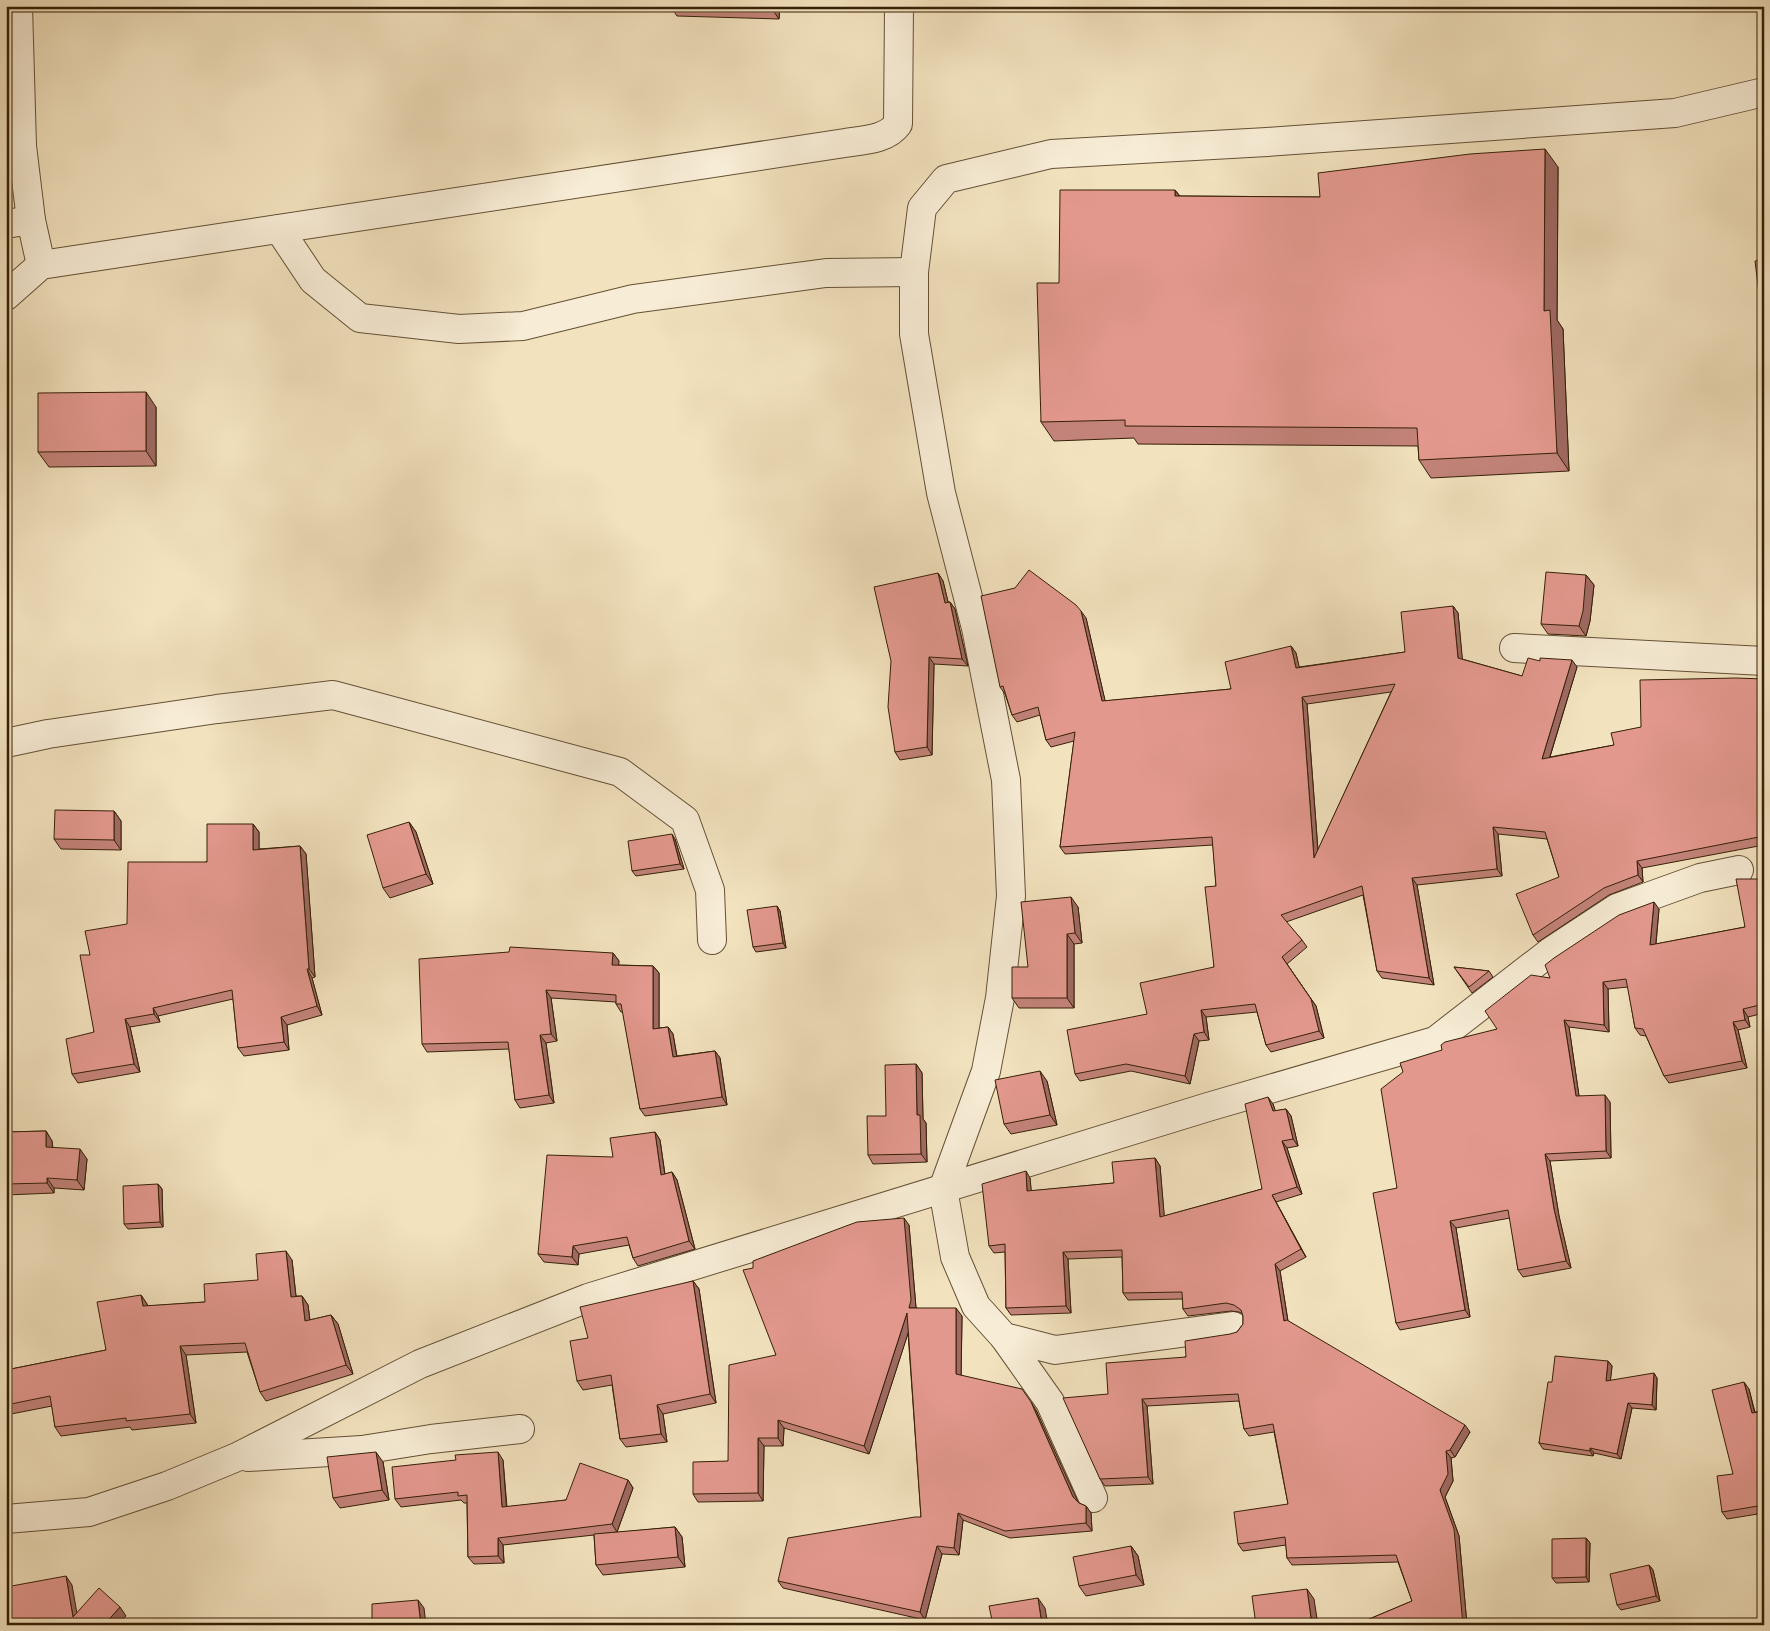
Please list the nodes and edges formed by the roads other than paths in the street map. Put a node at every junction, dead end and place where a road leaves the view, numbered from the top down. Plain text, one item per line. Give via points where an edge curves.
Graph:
1 (18, 6) edge
2 (899, 6) edge
3 (1764, 92) edge
4 (19, 222) edge
5 (279, 228) junction
6 (42, 265) junction
7 (914, 272) junction
8 (6, 296) edge
9 (1514, 648) dead end
10 (1764, 661) edge
11 (6, 743) edge
12 (1739, 870) dead end
13 (712, 940) dead end
14 (943, 1189) junction
15 (1233, 1326) dead end
16 (1004, 1337) junction
17 (520, 1429) dead end
18 (237, 1458) junction
19 (1093, 1498) dead end
20 (6, 1520) edge

1 - 4 street via 22,146
2 - 5 street via 898,124 884,136
3 - 7 street via 1675,113 1051,154 946,179 922,208
4 - 6 street
5 - 6 street
5 - 7 street via 313,280 360,318 459,329 523,326 633,299 817,274
6 - 8 street
7 - 14 street via 914,334 941,493 976,628 1006,780 1011,896 1000,998 986,1070
9 - 10 street
11 - 13 street via 217,709 332,695 620,772 685,820 710,890
12 - 14 street via 1700,878 1617,908 1550,952 1435,1042 1208,1107
14 - 16 street via 955,1257 976,1306
14 - 18 street via 588,1298 420,1364
15 - 16 street via 1055,1350
16 - 19 street via 1050,1402
17 - 18 street via 362,1450
18 - 20 street via 89,1512

